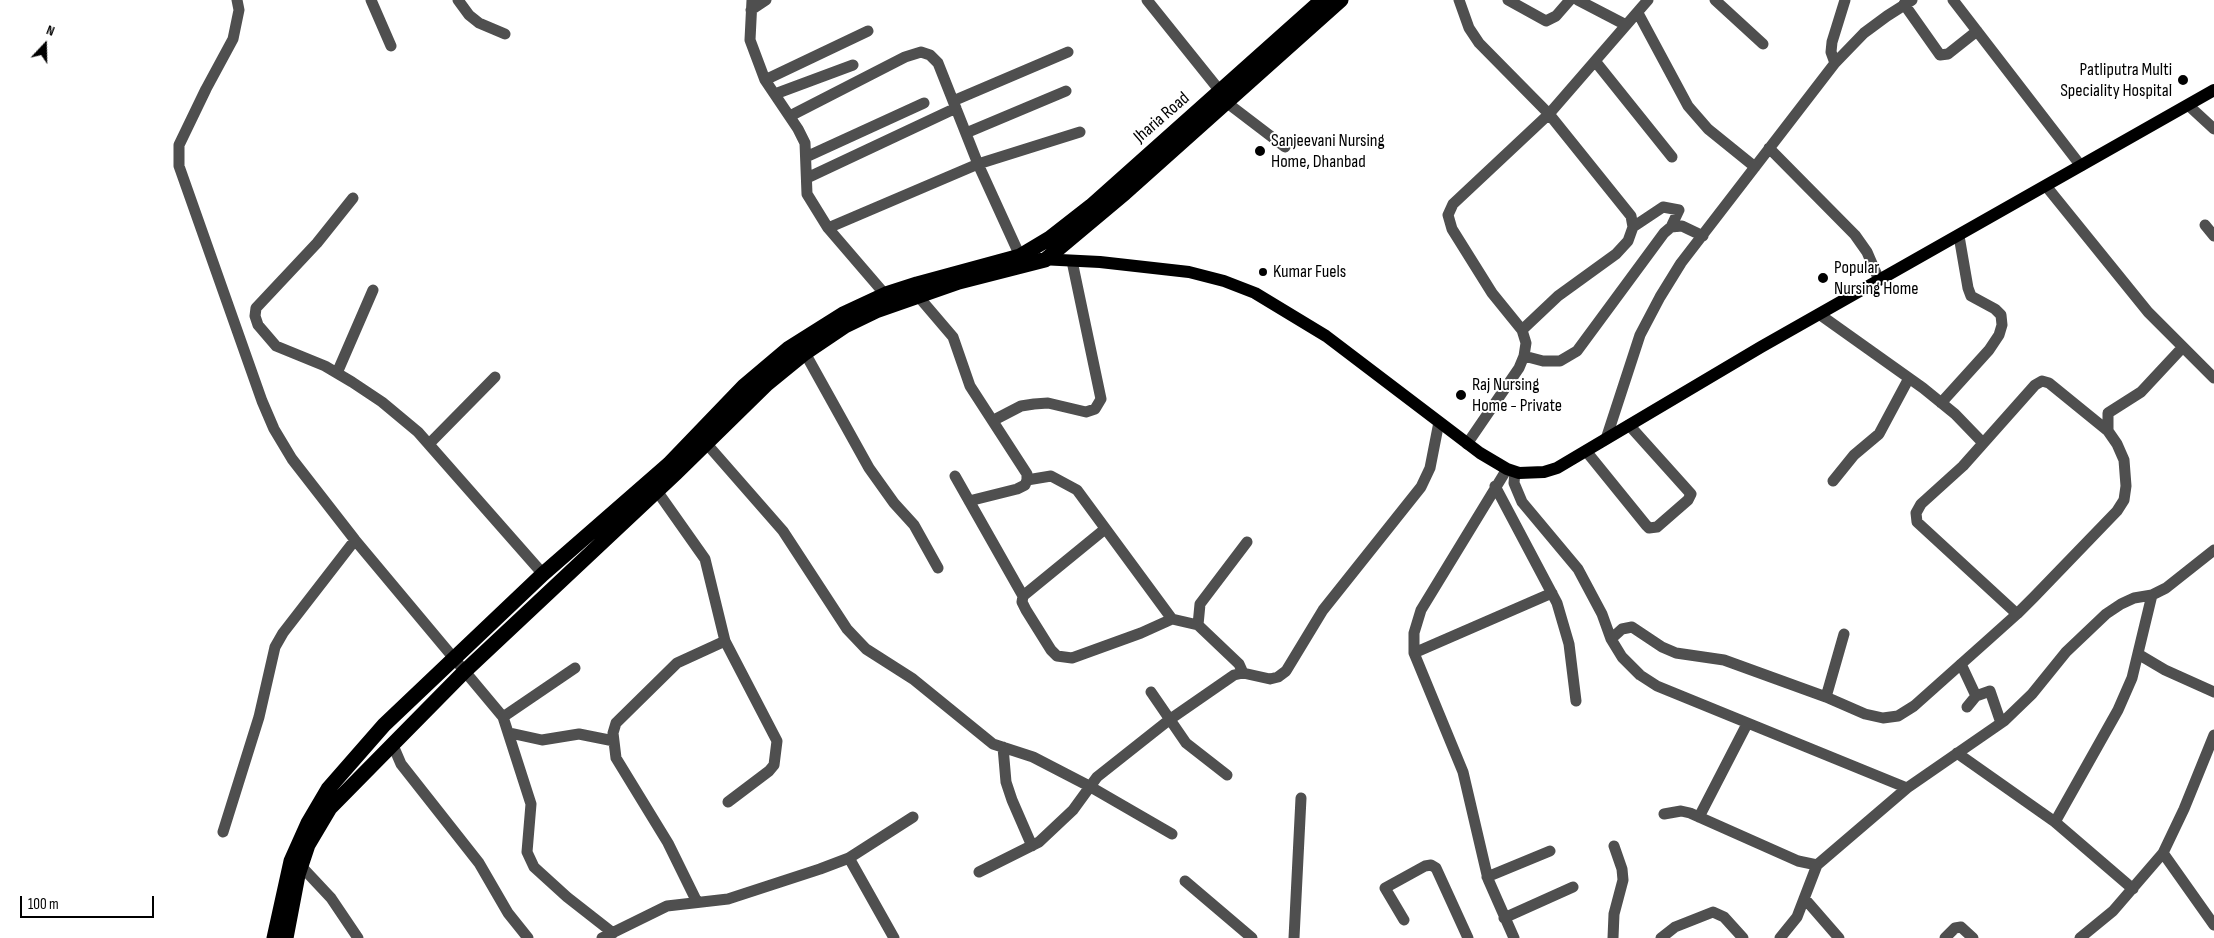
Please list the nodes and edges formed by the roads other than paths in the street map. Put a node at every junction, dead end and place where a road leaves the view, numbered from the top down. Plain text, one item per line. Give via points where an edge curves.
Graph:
1 (237, 0) edge
2 (371, 0) edge
3 (458, 0) edge
4 (766, 0) edge
5 (1147, 0) edge
6 (1322, 0) edge
7 (1341, 0) edge
8 (1458, 0) edge
9 (1508, 0) edge
10 (1570, 0) edge
11 (1578, 0) edge
12 (1648, 0) edge
13 (1715, 0) edge
14 (1845, 0) edge
15 (1952, 0) edge
16 (1908, 2) edge
17 (751, 5) edge
18 (1638, 13) junction
19 (1626, 26) junction
20 (868, 31) dead end
21 (1977, 31) junction
22 (504, 34) dead end
23 (1763, 44) dead end
24 (391, 46) dead end
25 (1068, 52) dead end
26 (1595, 61) junction
27 (1835, 63) junction
28 (854, 65) dead end
29 (766, 80) junction
30 (2214, 90) edge
31 (1066, 91) dead end
32 (775, 94) junction
33 (1223, 97) junction
34 (924, 104) dead end
35 (955, 104) junction
36 (2188, 105) junction
37 (1549, 114) junction
38 (790, 116) junction
39 (2214, 129) edge
40 (1080, 132) dead end
41 (966, 133) junction
42 (1285, 147) dead end
43 (1769, 148) junction
44 (806, 157) junction
45 (1672, 157) dead end
46 (978, 164) junction
47 (2081, 166) junction
48 (1755, 167) junction
49 (806, 178) junction
50 (2046, 186) junction
51 (353, 198) dead end
52 (2205, 225) dead end
53 (1634, 227) junction
54 (828, 228) junction
55 (1671, 228) junction
56 (1703, 236) junction
57 (1959, 236) junction
58 (2214, 236) edge
59 (1020, 256) junction
60 (1045, 260) junction
61 (1072, 261) junction
62 (1879, 280) junction
63 (373, 290) dead end
64 (918, 296) junction
65 (890, 299) junction
66 (1819, 314) junction
67 (1522, 330) junction
68 (2182, 348) junction
69 (805, 353) junction
70 (1524, 356) junction
71 (337, 373) junction
72 (496, 377) dead end
73 (1909, 378) junction
74 (2214, 378) edge
75 (1941, 403) junction
76 (994, 420) junction
77 (1439, 422) junction
78 (1628, 425) junction
79 (2108, 431) junction
80 (1606, 439) junction
81 (706, 443) junction
82 (1983, 443) junction
83 (429, 444) junction
84 (1467, 444) junction
85 (692, 450) junction
86 (1586, 451) junction
87 (672, 469) junction
88 (1511, 470) junction
89 (955, 476) dead end
90 (1028, 480) junction
91 (1833, 481) dead end
92 (1495, 486) junction
93 (657, 491) junction
94 (969, 501) junction
95 (1105, 529) junction
96 (355, 540) junction
97 (1247, 542) dead end
98 (2214, 550) edge
99 (938, 568) dead end
100 (543, 574) junction
101 (1552, 593) junction
102 (2152, 595) junction
103 (1023, 596) junction
104 (2017, 614) junction
105 (1172, 619) junction
106 (1198, 625) junction
107 (1844, 634) dead end
108 (1611, 639) junction
109 (725, 641) junction
110 (1414, 653) junction
111 (2138, 654) junction
112 (454, 658) junction
113 (1962, 664) junction
114 (575, 668) dead end
115 (465, 671) junction
116 (1243, 673) junction
117 (1151, 692) dead end
118 (2214, 692) edge
119 (1976, 696) junction
120 (1826, 697) junction
121 (1576, 701) dead end
122 (1967, 707) dead end
123 (504, 718) junction
124 (1169, 720) junction
125 (2001, 723) junction
126 (1747, 724) junction
127 (510, 733) junction
128 (2214, 735) edge
129 (614, 742) junction
130 (392, 743) junction
131 (1003, 747) junction
132 (1957, 753) junction
133 (1226, 776) dead end
134 (1089, 786) junction
135 (1907, 788) junction
136 (1301, 798) dead end
137 (728, 802) dead end
138 (1664, 814) dead end
139 (913, 817) dead end
140 (1699, 817) junction
141 (2055, 822) junction
142 (223, 832) dead end
143 (1172, 834) dead end
144 (1032, 846) junction
145 (1614, 846) dead end
146 (1550, 851) dead end
147 (2163, 854) junction
148 (849, 858) junction
149 (1817, 865) junction
150 (301, 866) junction
151 (979, 872) dead end
152 (1488, 877) junction
153 (1185, 881) dead end
154 (1573, 887) dead end
155 (2133, 889) junction
156 (1805, 899) junction
157 (697, 902) junction
158 (1504, 918) junction
159 (1404, 920) dead end
160 (2214, 925) edge
161 (613, 933) junction
162 (1512, 937) edge
163 (274, 938) edge
164 (286, 938) edge
165 (358, 938) edge
166 (528, 938) edge
167 (602, 938) edge
168 (894, 938) edge
169 (1252, 938) edge
170 (1294, 938) edge
171 (1468, 938) edge
172 (1613, 938) edge
173 (1661, 938) edge
174 (1743, 938) edge
175 (1780, 938) edge
176 (1840, 938) edge
177 (1944, 938) edge
178 (1973, 938) edge
179 (2080, 938) edge

1 - 96 street via 239,10 233,39 179,145 179,166 274,429 292,458
2 - 24 street
3 - 22 street via 480,23
4 - 17 street
5 - 33 street
6 - 33 highway, Jharia Road
7 - 33 highway, Jharia Road
8 - 37 street via 1478,43
9 - 10 street via 1546,21 1556,16
11 - 19 street
12 - 18 street
13 - 23 street
14 - 27 street via 1832,42
15 - 21 street
16 - 21 street via 1940,54 1948,54
16 - 27 street via 1864,33
17 - 29 street via 750,40
18 - 19 street
18 - 48 street via 1688,106 1708,129
19 - 26 street
20 - 29 street
21 - 47 street
25 - 35 street
26 - 37 street
26 - 45 street
27 - 43 street
28 - 32 street
29 - 32 street
30 - 36 main road
31 - 41 street
32 - 38 street
33 - 42 street
33 - 59 highway, Jharia Road via 1091,206 1050,238
33 - 60 highway, Jharia Road via 1125,193
34 - 44 street
35 - 38 street via 938,63 922,52 905,57
35 - 41 street
35 - 49 street
36 - 39 street
36 - 47 main road
37 - 53 street via 1631,216
37 - 67 street via 1453,204 1448,215 1452,228 1492,293
38 - 44 street via 805,143
40 - 46 street
41 - 46 street
43 - 48 street
43 - 62 street via 1855,235 1867,252
44 - 49 street
46 - 54 street
46 - 59 street
47 - 50 main road
48 - 56 street
49 - 54 street via 807,194
50 - 57 main road
50 - 68 street via 2104,260
51 - 71 street via 317,243 256,308 255,316 264,335 276,346
52 - 58 street
53 - 55 street via 1663,207 1680,210
53 - 67 street via 1628,241 1616,254 1558,296
54 - 65 street
55 - 56 street via 1682,226
55 - 70 street via 1664,233 1577,351 1560,361
56 - 80 street via 1681,263 1640,335
57 - 62 main road
57 - 75 street via 1968,288 1977,300 2001,315 2002,325 1989,350
59 - 60 main road
59 - 65 highway, Jharia Road via 959,271
60 - 61 main road
60 - 64 highway
61 - 76 street via 1101,399 1095,410 1086,412 1048,403 1034,404 1021,406
61 - 77 main road via 1188,272 1255,293 1326,336
62 - 66 main road
63 - 71 street
64 - 65 highway
64 - 76 street via 953,338 970,386
65 - 69 highway
65 - 85 highway via 844,314 789,348 744,386
66 - 73 street
66 - 78 main road
67 - 70 street via 1526,344
68 - 74 street
68 - 79 street via 2141,392 2108,413
69 - 81 highway via 760,390
69 - 99 street via 869,468 914,525
70 - 84 street
71 - 83 street via 382,402
72 - 83 street
73 - 75 street
73 - 91 street via 1879,434 1854,455
75 - 82 street
76 - 90 street
77 - 84 main road
77 - 116 street via 1430,468 1421,487 1324,610 1286,671 1278,678 1270,679
78 - 80 main road
78 - 86 street via 1691,494 1657,527 1646,526
79 - 82 street via 2049,383 2042,381
79 - 104 street via 2124,460 2124,500
80 - 86 main road
81 - 85 highway
81 - 131 street via 783,530 847,629 866,650 914,678 993,744
82 - 104 street via 1943,486 1921,504 1916,513 1917,522
83 - 100 street
84 - 88 main road
85 - 87 highway
86 - 88 main road via 1544,472 1532,474
87 - 93 highway
87 - 100 highway
88 - 92 street
88 - 108 street via 1517,493 1578,569
89 - 94 street
90 - 94 street via 1017,489
90 - 95 street via 1051,476 1069,484
92 - 101 street
92 - 110 street via 1421,610 1414,633
93 - 109 street via 705,559
93 - 115 highway
94 - 103 street
95 - 103 street
95 - 105 street
96 - 112 street
96 - 142 street via 275,646 259,717
97 - 106 street via 1200,604
98 - 102 street via 2166,588
100 - 112 highway
101 - 110 street
101 - 121 street via 1565,625
102 - 111 street
102 - 125 street via 2121,604 2085,632 2032,694
103 - 105 street via 1026,610 1051,650 1060,658 1072,658
104 - 113 street
105 - 106 street
106 - 116 street via 1239,664
107 - 120 street
108 - 120 street via 1622,629 1632,627 1676,653 1724,660
108 - 126 street via 1622,657 1657,686
109 - 129 street via 677,663 664,674 616,723
109 - 137 street via 777,741 774,765
110 - 152 street via 1463,772
111 - 118 street
111 - 141 street via 2118,710
112 - 115 street
112 - 163 highway via 384,725 328,789 291,861
113 - 119 street
113 - 120 street via 1898,716 1883,718 1865,714
114 - 123 street
115 - 123 street
115 - 130 highway
116 - 124 street via 1234,675
117 - 124 street
119 - 122 street
119 - 125 street via 1990,691
123 - 127 street
124 - 133 street via 1186,743
124 - 134 street
125 - 132 street
126 - 135 street
126 - 140 street
127 - 129 street via 542,740 579,734
127 - 161 street via 531,804 527,844 529,859 567,897
128 - 147 street
129 - 157 street via 616,758 668,843
130 - 150 highway via 330,808 308,845
130 - 166 street via 401,764 479,863 508,912
131 - 134 street via 1033,757
131 - 144 street via 1006,782
132 - 135 street
132 - 141 street
134 - 143 street
134 - 144 street via 1073,810
135 - 149 street
136 - 170 street
138 - 140 street via 1681,811
139 - 148 street
140 - 149 street via 1798,861
141 - 155 street
144 - 151 street
145 - 172 street via 1623,880 1614,914
146 - 152 street
147 - 155 street
147 - 160 street
148 - 157 street via 728,899
148 - 168 street
149 - 156 street
150 - 164 highway
150 - 165 street via 330,898
152 - 158 street
153 - 169 street
154 - 158 street
155 - 179 street
156 - 175 street via 1797,918
156 - 176 street
157 - 161 street via 667,906
158 - 162 street
159 - 171 street via 1385,888 1432,865
161 - 167 street
173 - 174 street via 1675,927 1713,912 1724,917
177 - 178 street via 1958,927 1964,928

